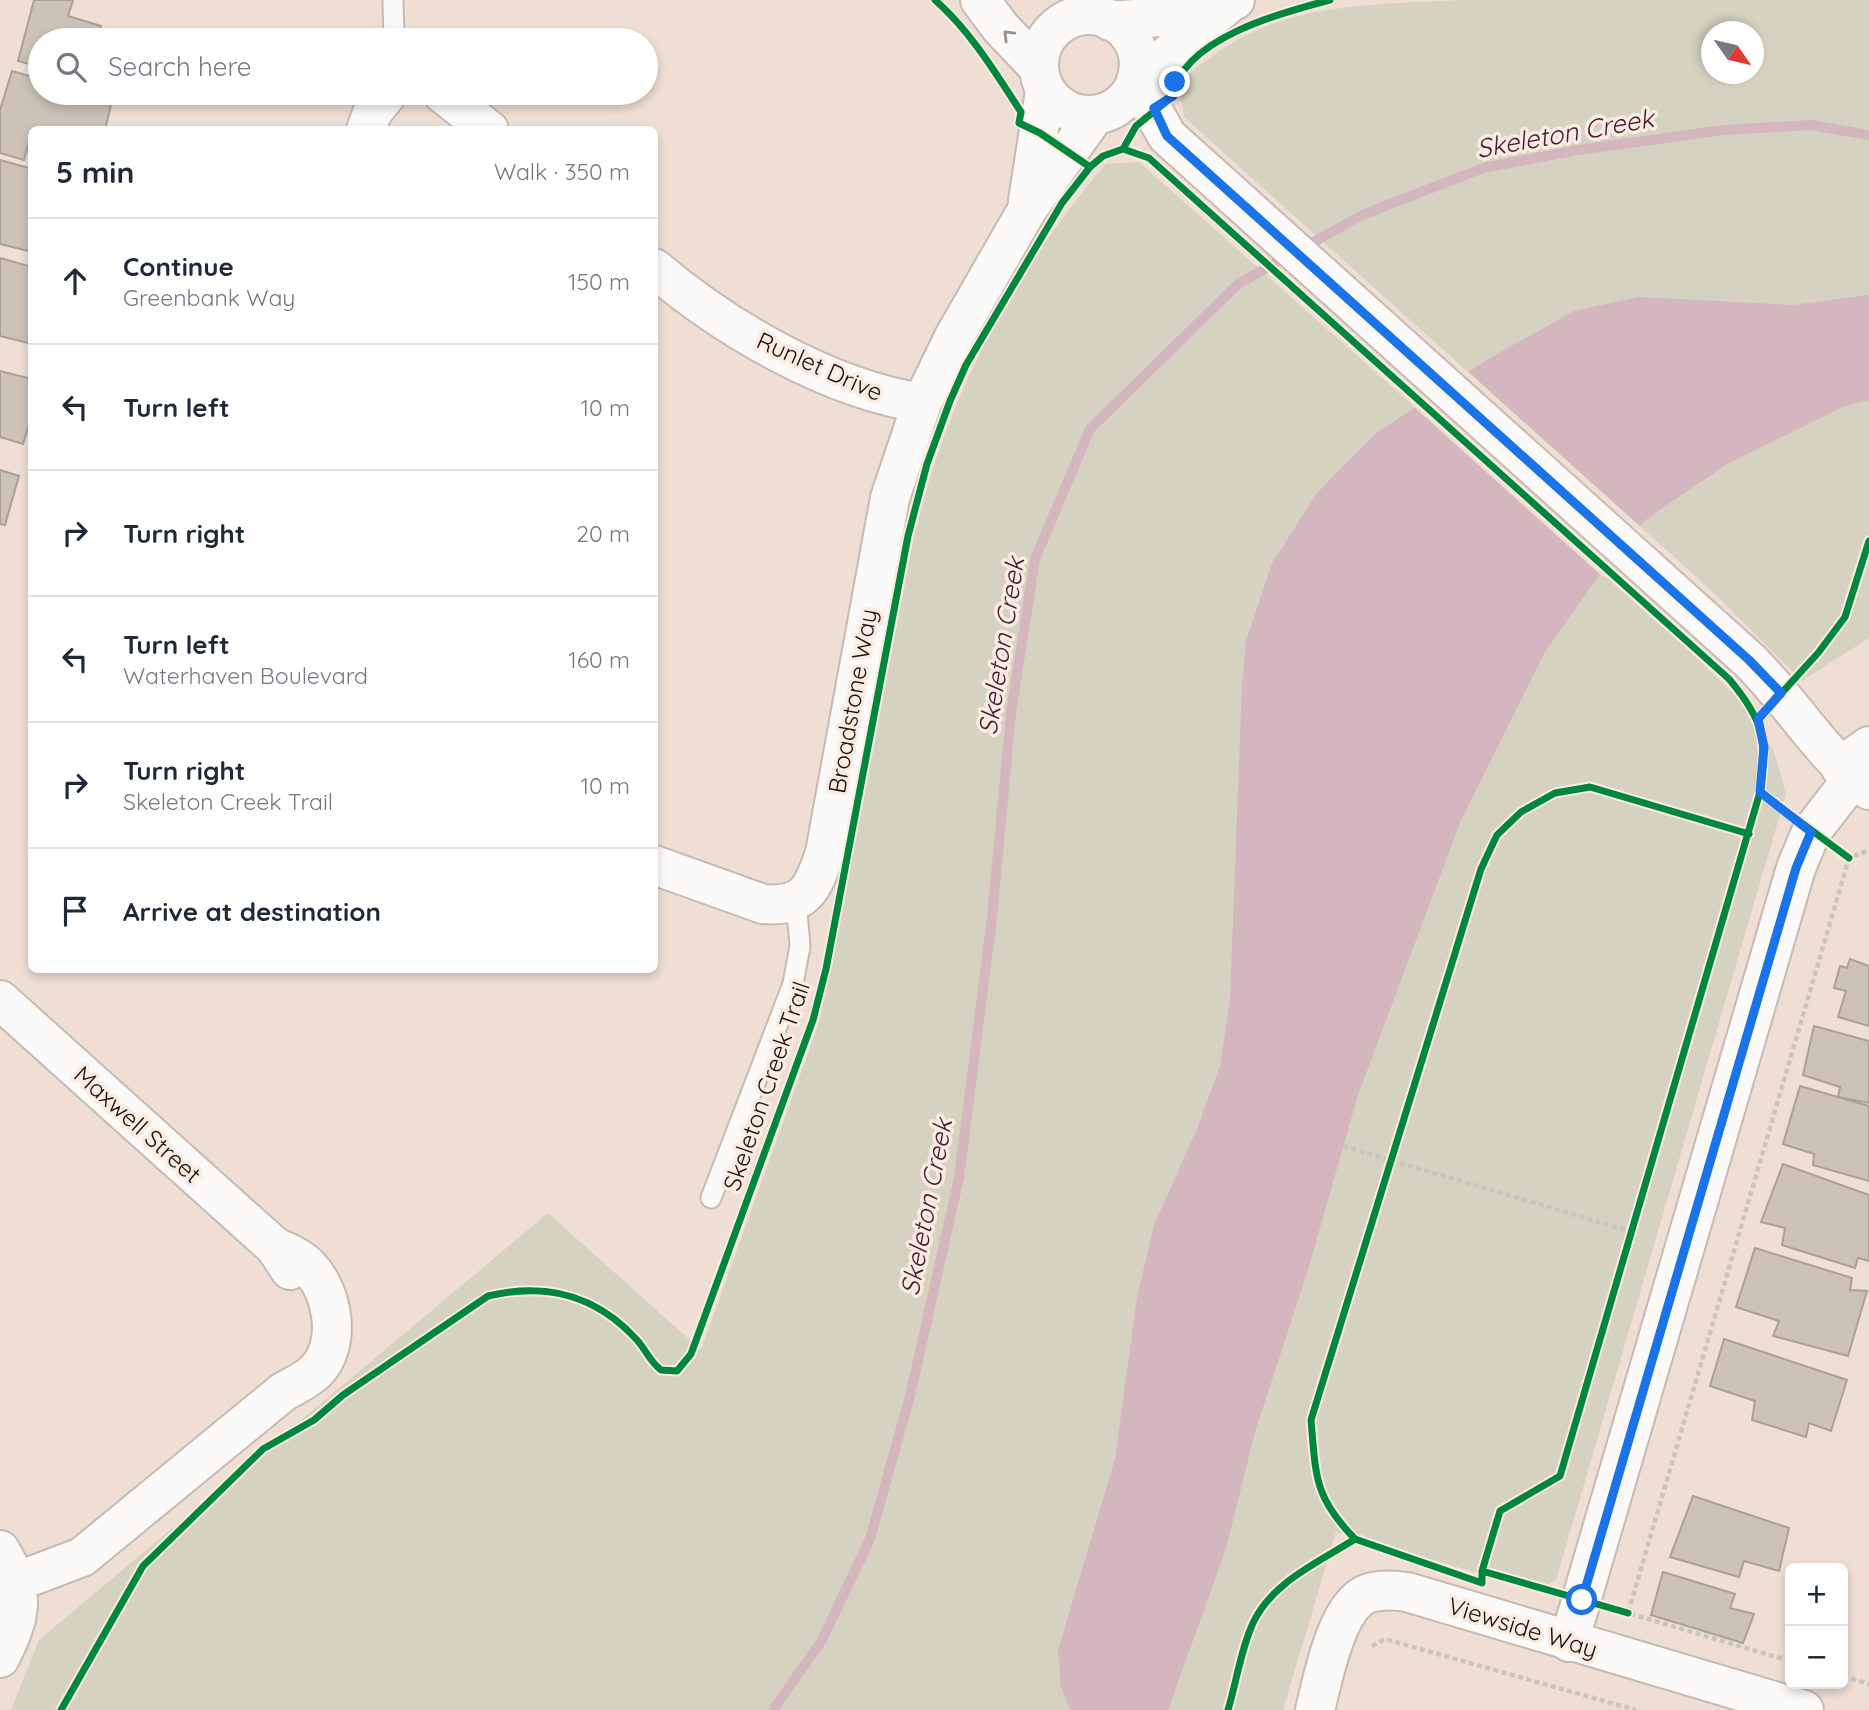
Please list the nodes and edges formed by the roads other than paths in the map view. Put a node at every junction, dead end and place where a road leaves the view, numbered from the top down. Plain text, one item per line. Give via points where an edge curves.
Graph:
1 (393, 0) edge
2 (981, 0) edge
3 (1233, 1) edge
4 (1079, 13) edge
5 (394, 28) edge
6 (1137, 76) junction
7 (1042, 79) junction
8 (378, 105) edge
9 (457, 105) edge
10 (1100, 114) junction
11 (367, 126) edge
12 (484, 126) edge
13 (1167, 136) junction
14 (1027, 210) junction
15 (658, 271) edge
16 (922, 403) junction
17 (1858, 770) edge
18 (658, 866) edge
19 (796, 901) junction
20 (0, 1000) edge
21 (711, 1198) dead end
22 (3, 1583) edge
23 (1569, 1642) junction
24 (0, 1658) edge
25 (1315, 1710) edge
26 (1804, 1710) edge

1 - 5 lane
7 -> 2 street
3 - 4 street via 1160,17
3 - 6 street
4 - 6 street via 1130,37 1138,53
4 - 7 street via 1061,24 1043,46
6 - 10 street via 1124,100
6 - 13 street
7 - 10 street via 1053,100 1072,113
7 - 14 street, Broadstone Way
8 - 11 street
9 - 12 street
10 - 13 street
10 - 14 street, Broadstone Way
13 - 17 street via 1695,611
14 - 16 street, Broadstone Way
15 - 16 street, Runlet Drive via 698,305 781,354 890,398
16 - 19 street, Broadstone Way via 890,498 825,853 809,891
17 - 23 street via 1811,832 1796,868
18 - 19 street via 763,904
19 - 21 lane via 800,946 793,984
20 - 22 street, Maxwell Street via 275,1247 307,1265 328,1297 331,1316 326,1354 316,1371 283,1392 82,1557
22 - 24 street via 20,1600 12,1635
23 - 25 street, Viewside Way via 1407,1592 1386,1589 1366,1593 1344,1615
23 - 26 street, Viewside Way

